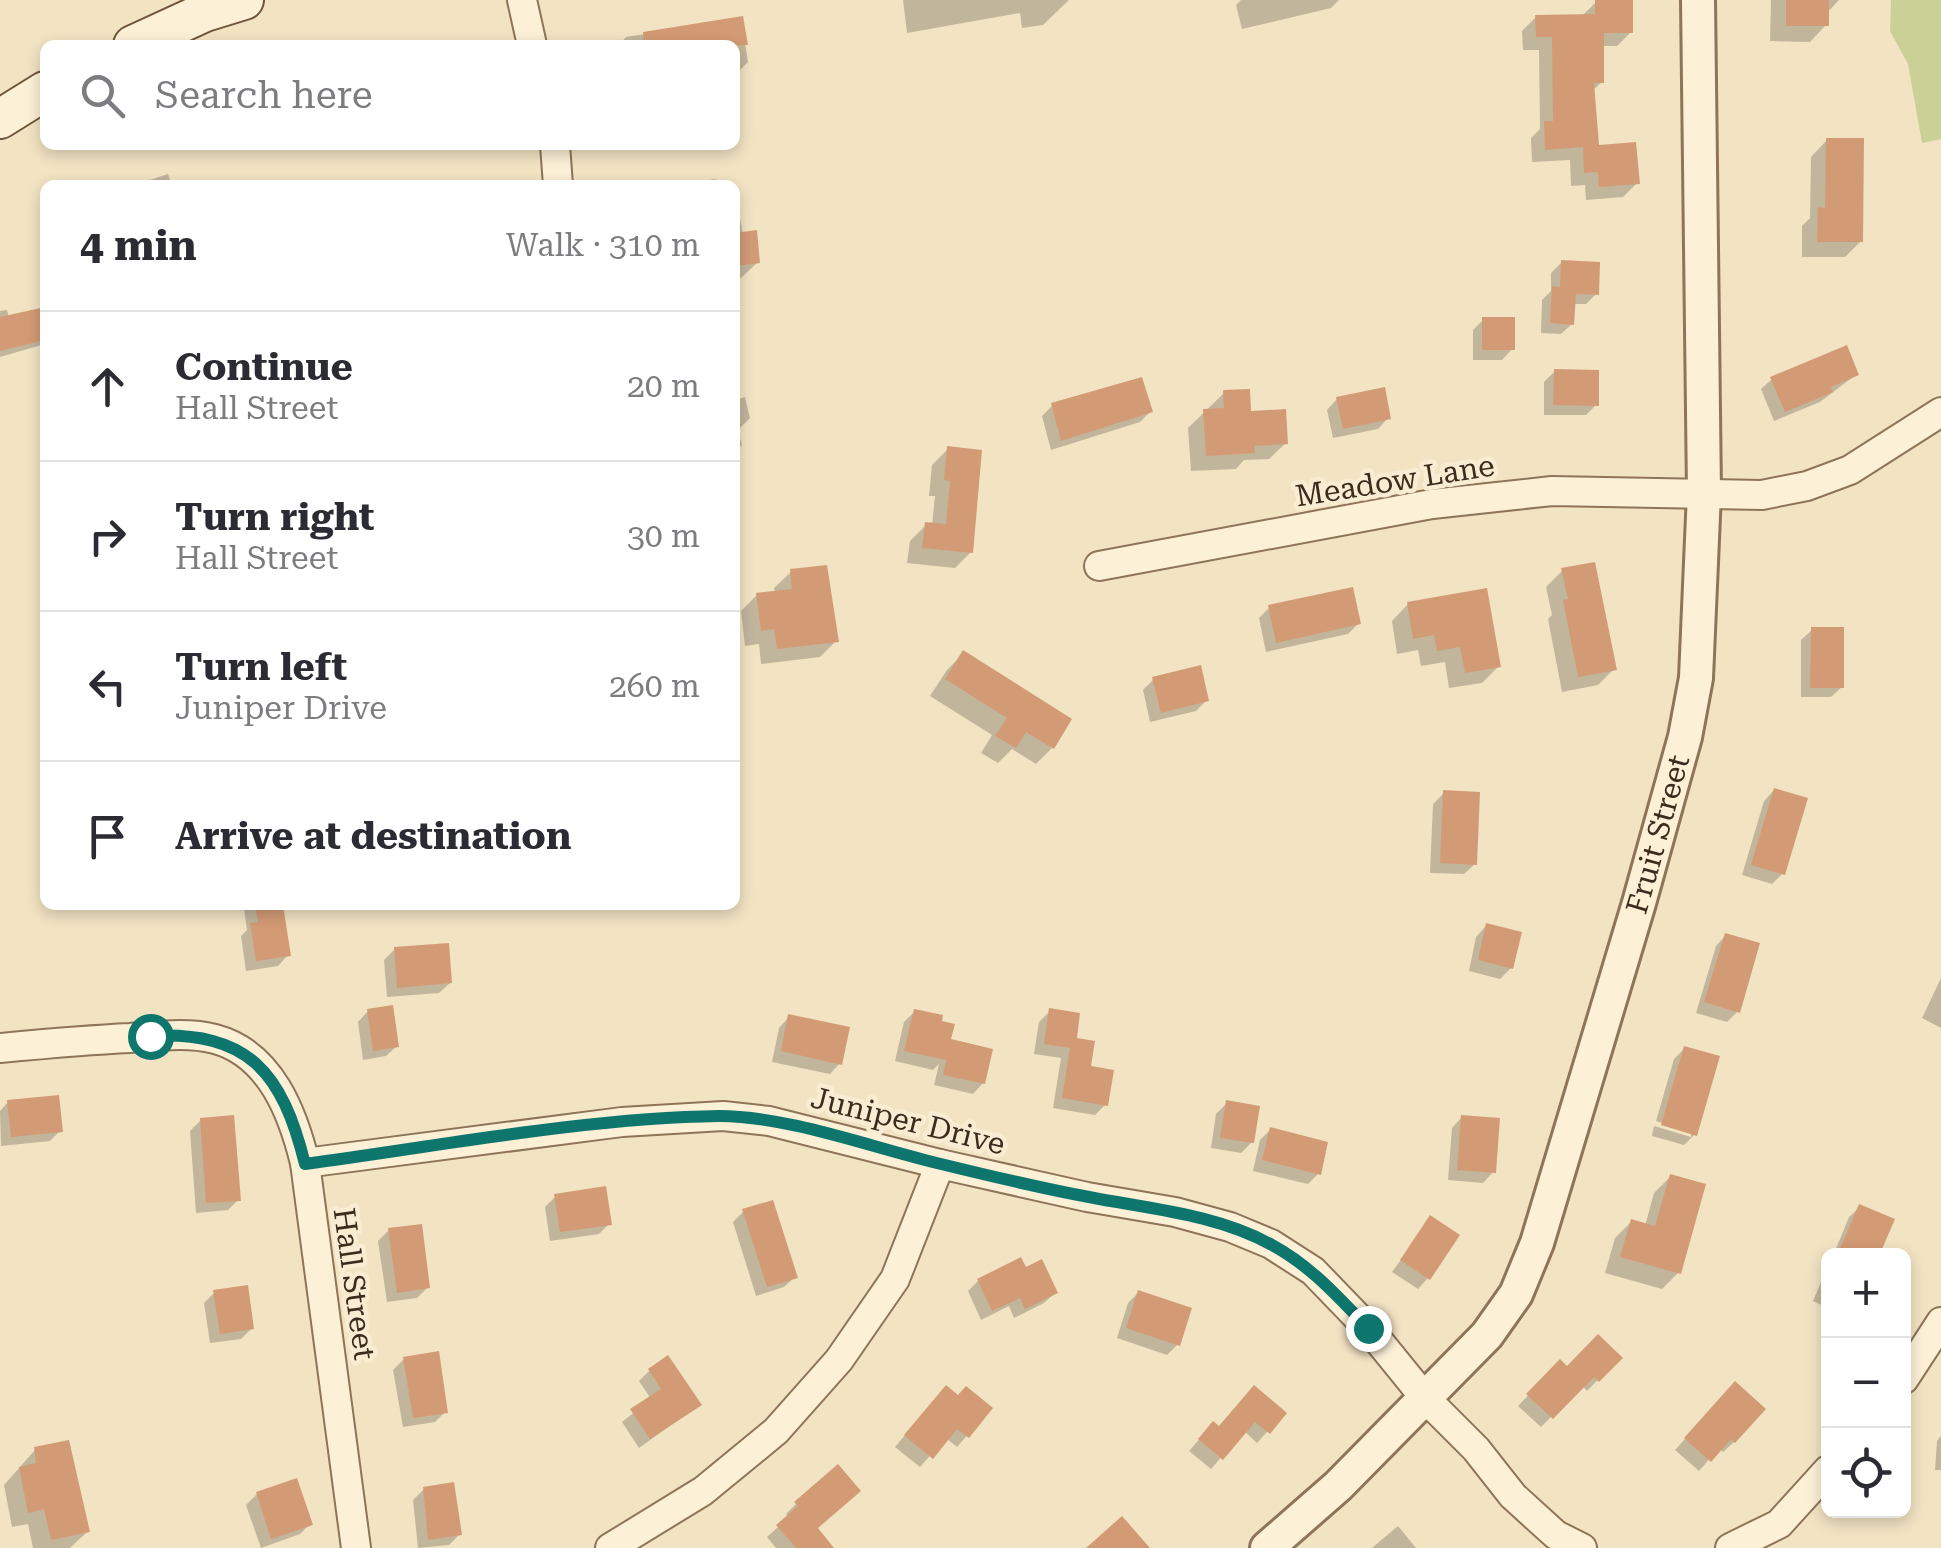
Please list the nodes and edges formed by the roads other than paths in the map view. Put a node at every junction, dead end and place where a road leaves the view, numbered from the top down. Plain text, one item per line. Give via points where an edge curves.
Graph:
1 (244, 0) edge
2 (522, 0) edge
3 (1698, 0) edge
4 (143, 40) edge
5 (531, 40) edge
6 (40, 94) edge
7 (0, 119) edge
8 (554, 150) edge
9 (558, 180) edge
10 (1941, 412) edge
11 (1704, 493) junction
12 (1099, 566) dead end
13 (0, 1048) edge
14 (305, 1164) junction
15 (940, 1164) junction
16 (1941, 1322) edge
17 (1911, 1367) edge
18 (1425, 1398) junction
19 (1821, 1478) edge
20 (356, 1548) edge
21 (610, 1548) edge
22 (1266, 1548) edge
23 (1582, 1548) edge
24 (1730, 1548) edge

1 - 4 main road
2 - 5 street
3 - 11 street, Fruit Street
6 - 7 main road
8 - 9 street
10 - 11 street, Meadow Lane via 1850,470 1808,486 1762,495
11 - 12 street, Meadow Lane via 1552,492 1432,504
11 - 18 street, Fruit Street via 1696,678 1685,737 1538,1243 1516,1294 1487,1335
13 - 14 street, Hall Street via 181,1035 217,1039 264,1071 281,1094
14 - 15 street, Juniper Drive via 622,1122 724,1116
14 - 20 street, Hall Street
15 - 18 street, Juniper Drive via 1175,1212 1270,1244 1313,1271
15 - 21 street via 895,1279 840,1360 776,1431 717,1479
16 - 17 street
18 - 22 street, Fruit Street
18 - 23 street, Juniper Drive via 1513,1496 1556,1535
19 - 24 street via 1779,1524

